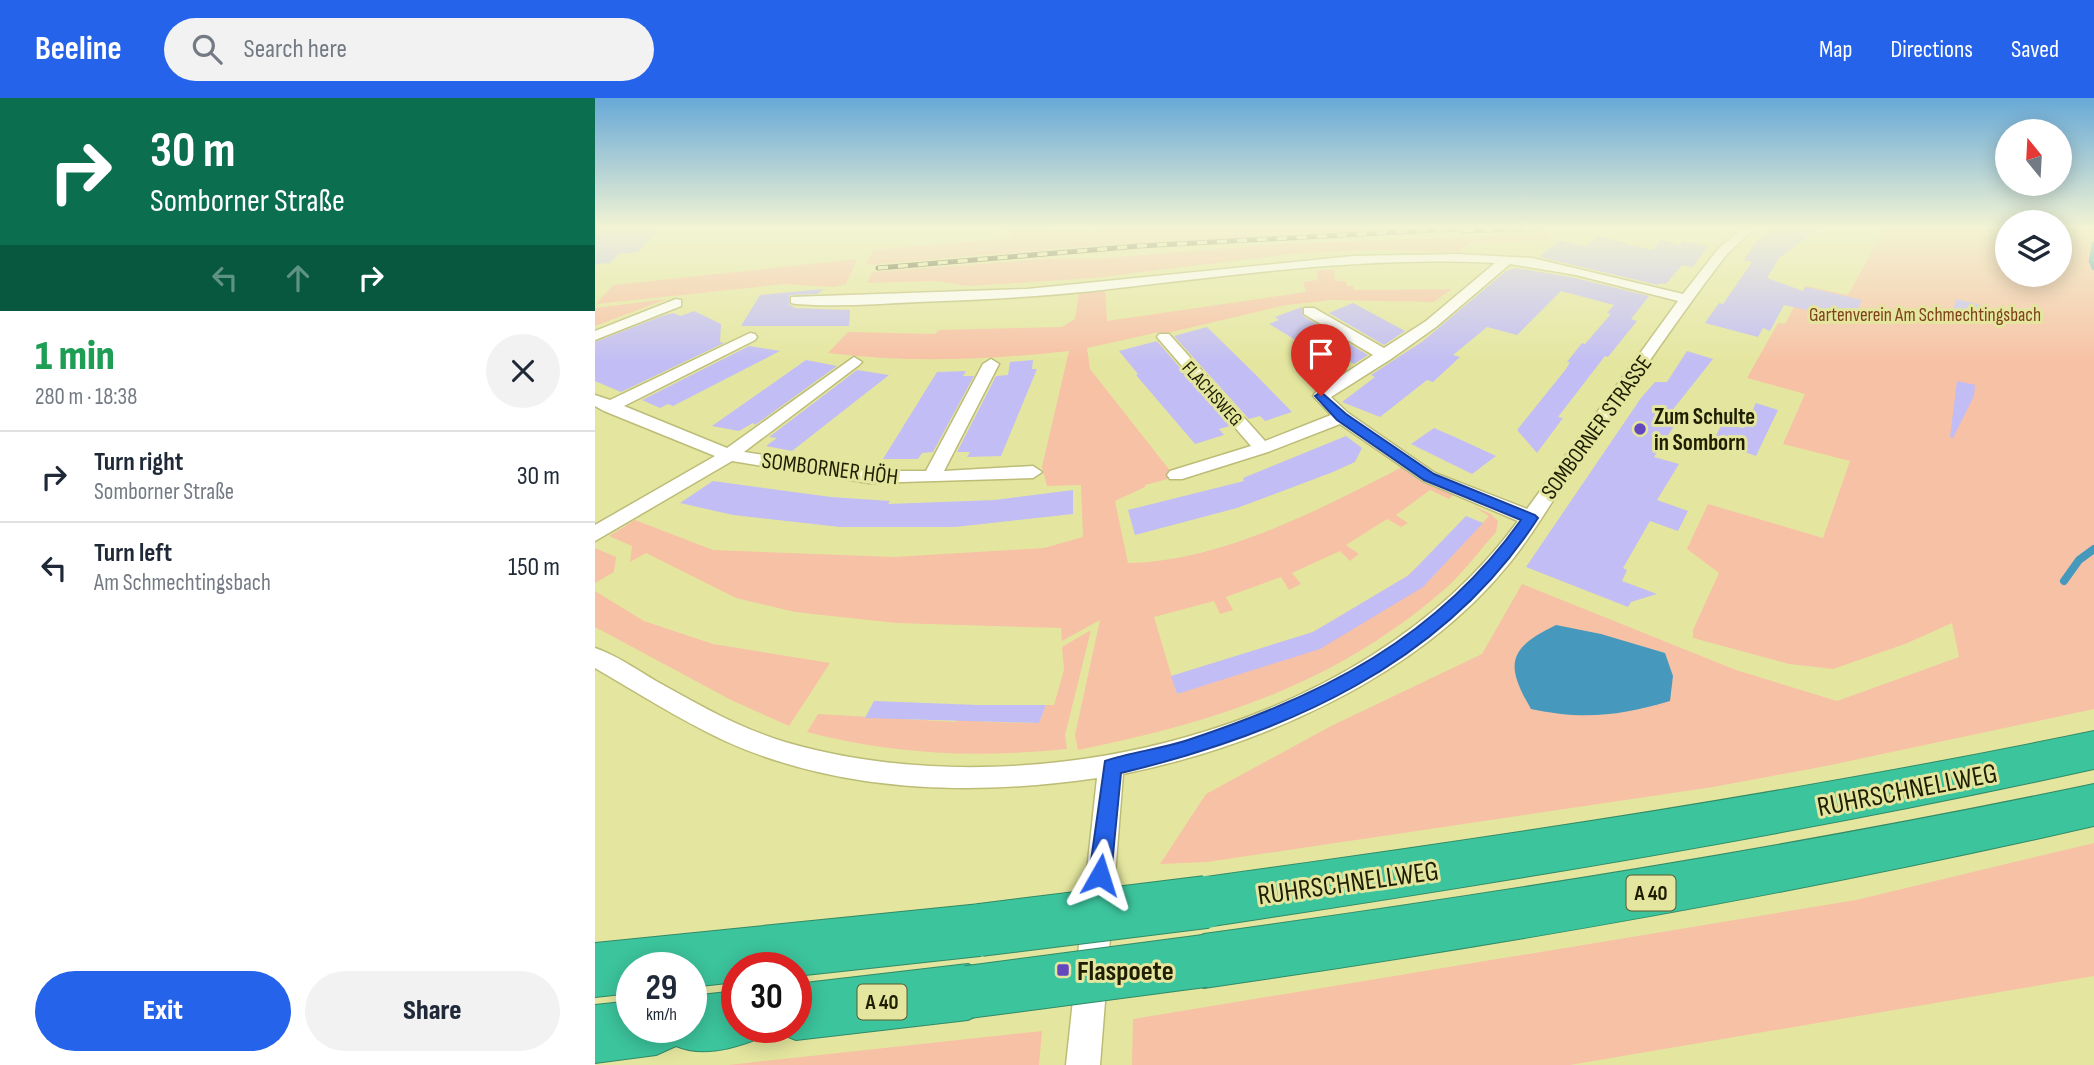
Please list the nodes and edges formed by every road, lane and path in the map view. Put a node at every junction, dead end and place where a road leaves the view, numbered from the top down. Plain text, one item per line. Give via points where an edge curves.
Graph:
1 (1203, 273) edge
2 (1492, 273) edge
3 (1579, 273) edge
4 (1706, 273) edge
5 (1686, 299) junction
6 (796, 300) dead end
7 (676, 303) dead end
8 (1309, 311) dead end
9 (595, 336) edge
10 (1164, 337) dead end
11 (750, 338) dead end
12 (1386, 356) junction
13 (854, 362) dead end
14 (991, 364) dead end
15 (602, 403) edge
16 (1342, 417) junction
17 (1262, 448) junction
18 (729, 455) junction
19 (1033, 472) dead end
20 (1176, 475) dead end
21 (932, 477) junction
22 (1530, 518) junction
23 (595, 534) edge
24 (595, 657) edge
25 (2094, 750) edge
26 (1111, 767) junction
27 (2094, 805) edge
28 (595, 970) edge
29 (812, 1010) edge
30 (616, 1032) edge
31 (595, 1034) edge
32 (1083, 1065) edge

1 - 6 street via 1049,291 889,301
2 - 12 street
3 - 5 street
4 - 5 street, SOMBORNER STRASSE
5 - 22 street, SOMBORNER STRASSE
7 - 9 street
8 - 12 street
10 - 17 street, FLACHSWEG
11 - 15 street, SOMBORNER HÖH
12 - 16 street via 1321,396
13 - 18 street, SOMBORNER HÖH
14 - 21 street, SOMBORNER HÖH
15 - 18 street, SOMBORNER HÖH
16 - 17 street, FLACHSWEG
16 - 22 street via 1429,477
17 - 20 street, FLACHSWEG
18 - 21 street, SOMBORNER HÖH via 869,477
18 - 23 street, SOMBORNER HÖH
19 - 21 street, SOMBORNER HÖH
22 - 26 street, SOMBORNER STRASSE via 1500,561 1451,610 1345,685 1263,723 1184,750
24 - 26 street via 734,734 841,766 943,777 1074,773
25 - 28 highway, RUHRSCHNELLWEG, bridge via 1717,826 1206,902
26 - 32 street
27 - 29 highway, A 40, bridge via 1734,878 1409,932
30 - 31 highway

